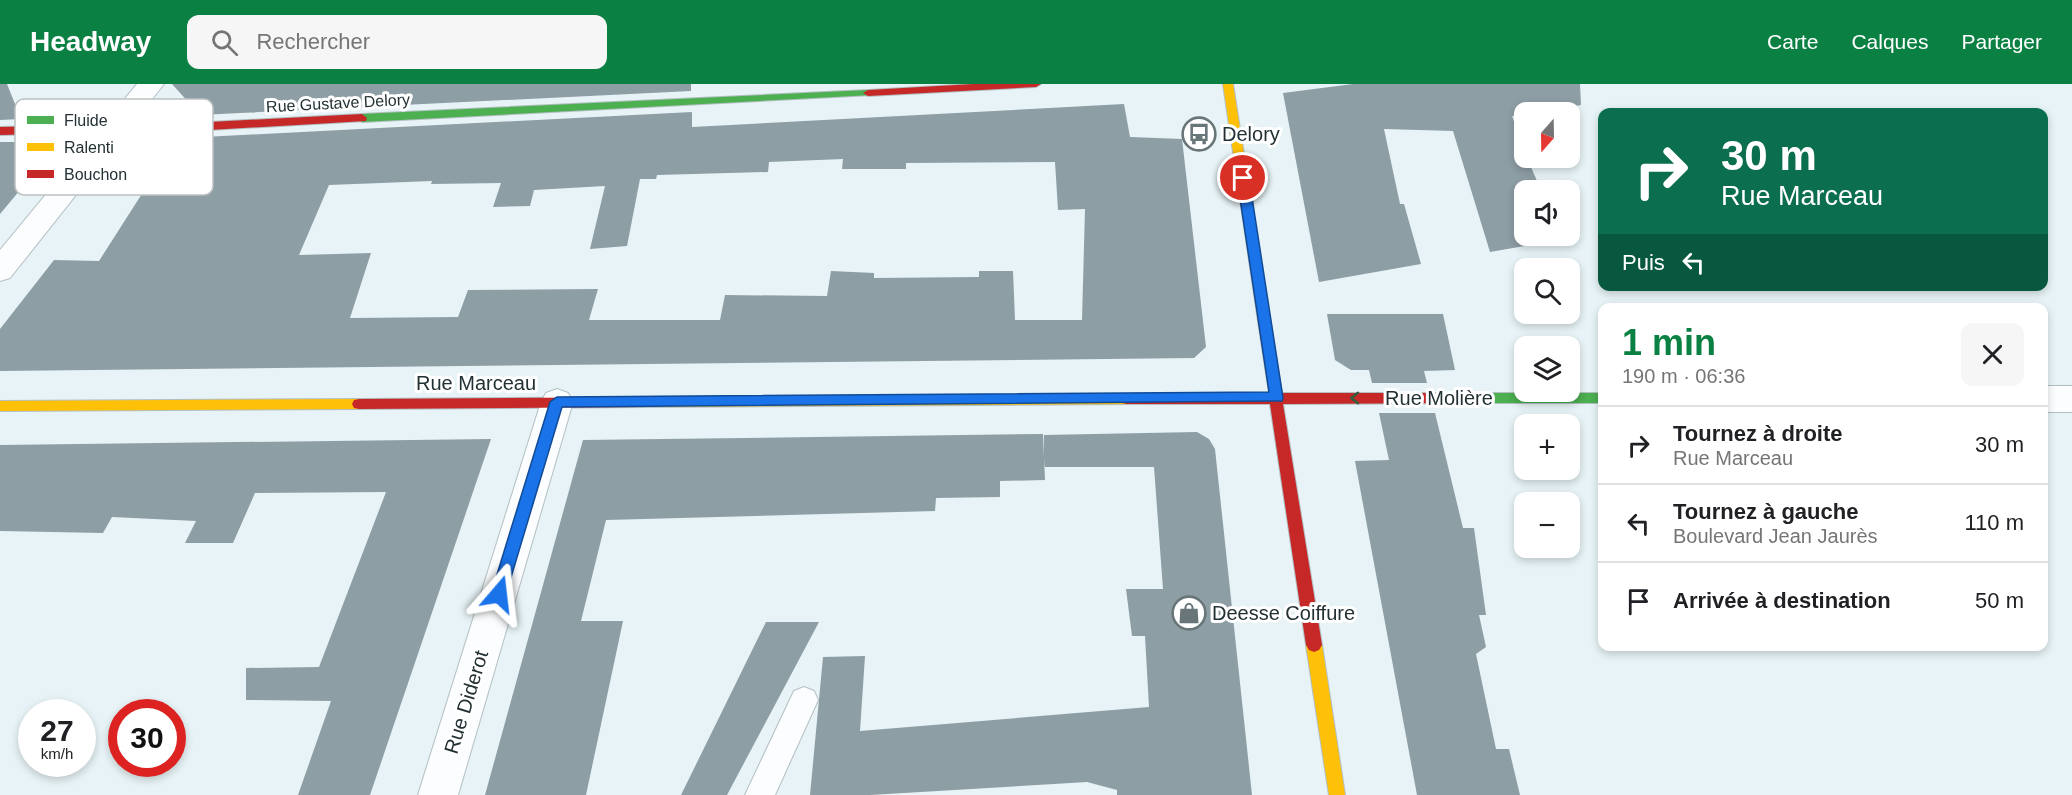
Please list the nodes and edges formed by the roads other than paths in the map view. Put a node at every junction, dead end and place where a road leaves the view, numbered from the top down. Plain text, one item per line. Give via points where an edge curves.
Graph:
1 (151, 84) edge
2 (1036, 84) edge
3 (1228, 84) edge
4 (139, 99) edge
5 (213, 124) edge
6 (0, 131) edge
7 (15, 131) edge
8 (61, 195) edge
9 (0, 270) edge
10 (1277, 398) junction
11 (1598, 398) edge
12 (2048, 399) edge
13 (2072, 399) edge
14 (557, 402) junction
15 (0, 406) edge
16 (804, 700) dead end
17 (438, 795) edge
18 (760, 795) edge
19 (1337, 795) edge

1 - 4 street
2 - 5 street, Rue Gustave Delory
3 - 10 street
6 - 7 street, Rue Gustave Delory
8 - 9 street
11 -> 10 street, Rue Molière
10 - 14 street, Rue Marceau
10 - 19 street
12 - 13 street
14 - 15 street, Rue Marceau
14 - 17 street, Rue Diderot
16 - 18 lane

